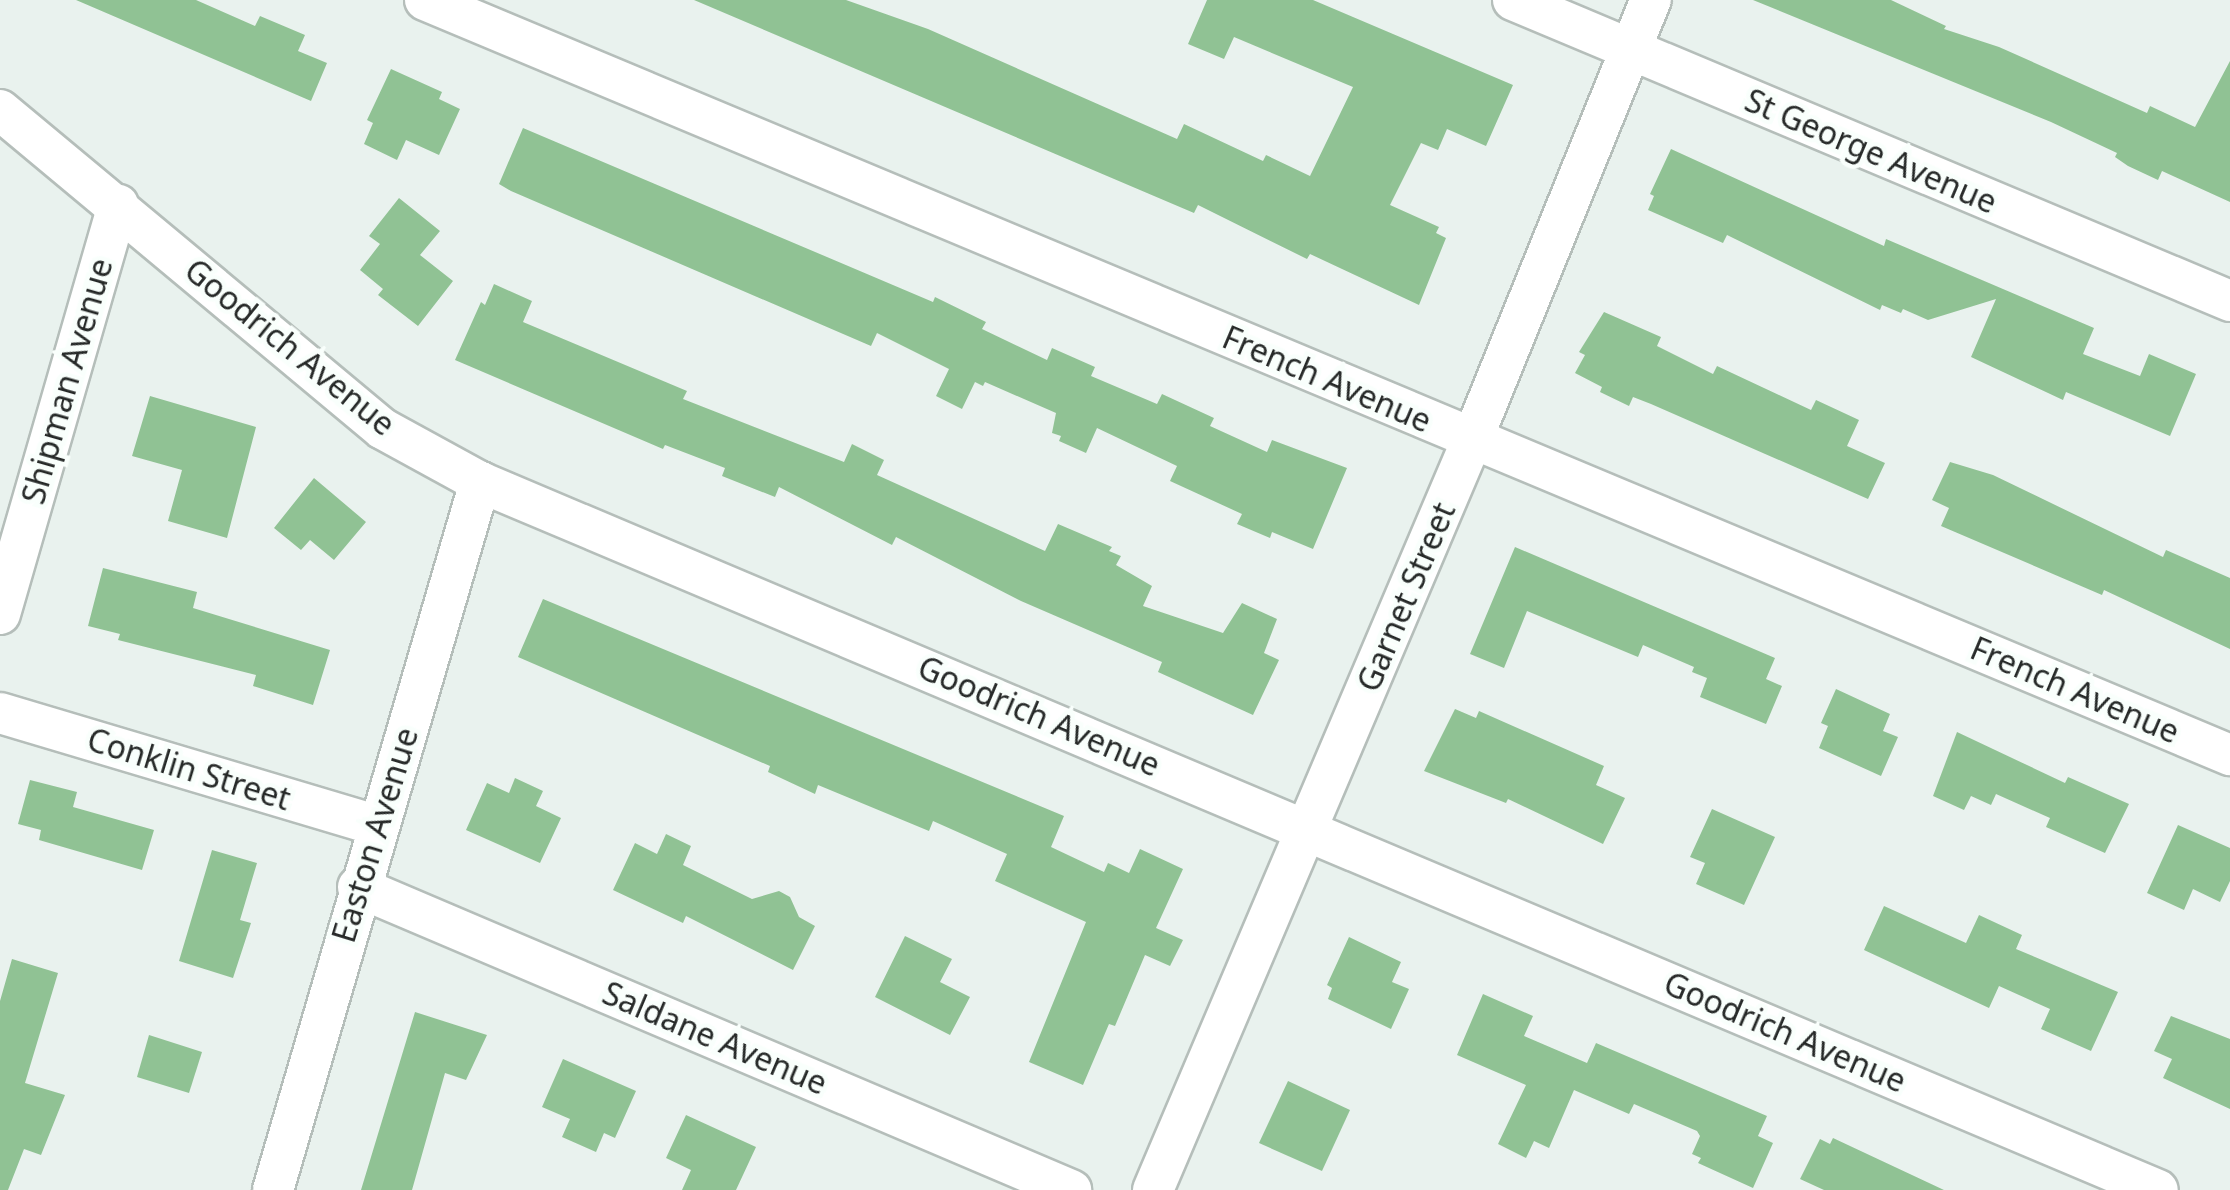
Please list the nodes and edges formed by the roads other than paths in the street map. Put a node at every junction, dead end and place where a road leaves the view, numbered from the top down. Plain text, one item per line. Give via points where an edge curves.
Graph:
1 (426, 0) edge
2 (1512, 0) edge
3 (1650, 0) edge
4 (1630, 50) junction
5 (0, 110) edge
6 (118, 205) junction
7 (2230, 301) edge
8 (1472, 440) junction
9 (480, 482) junction
10 (0, 614) edge
11 (0, 713) edge
12 (2230, 755) edge
13 (378, 826) junction
14 (1307, 829) junction
15 (358, 887) junction
16 (2118, 1182) edge
17 (273, 1190) edge
18 (1071, 1190) edge
19 (1153, 1190) edge
20 (2158, 1190) edge

1 - 8 street, French Avenue
2 - 4 street, St George Avenue
3 - 4 street, Garnet Street
4 - 7 street, St George Avenue
4 - 8 street, Garnet Street
5 - 6 street, Goodrich Avenue
6 - 9 street, Goodrich Avenue via 383,429
6 - 10 street, Shipman Avenue
8 - 12 street, French Avenue
8 - 14 street, Garnet Street
9 - 13 street, Easton Avenue
9 - 14 street, Goodrich Avenue
11 - 13 street, Conklin Street
13 - 15 street, Easton Avenue
14 - 16 street, Goodrich Avenue
14 - 19 street, Garnet Street
15 - 17 street, Easton Avenue
15 - 18 street, Saldane Avenue
16 - 20 street, Goodrich Avenue

